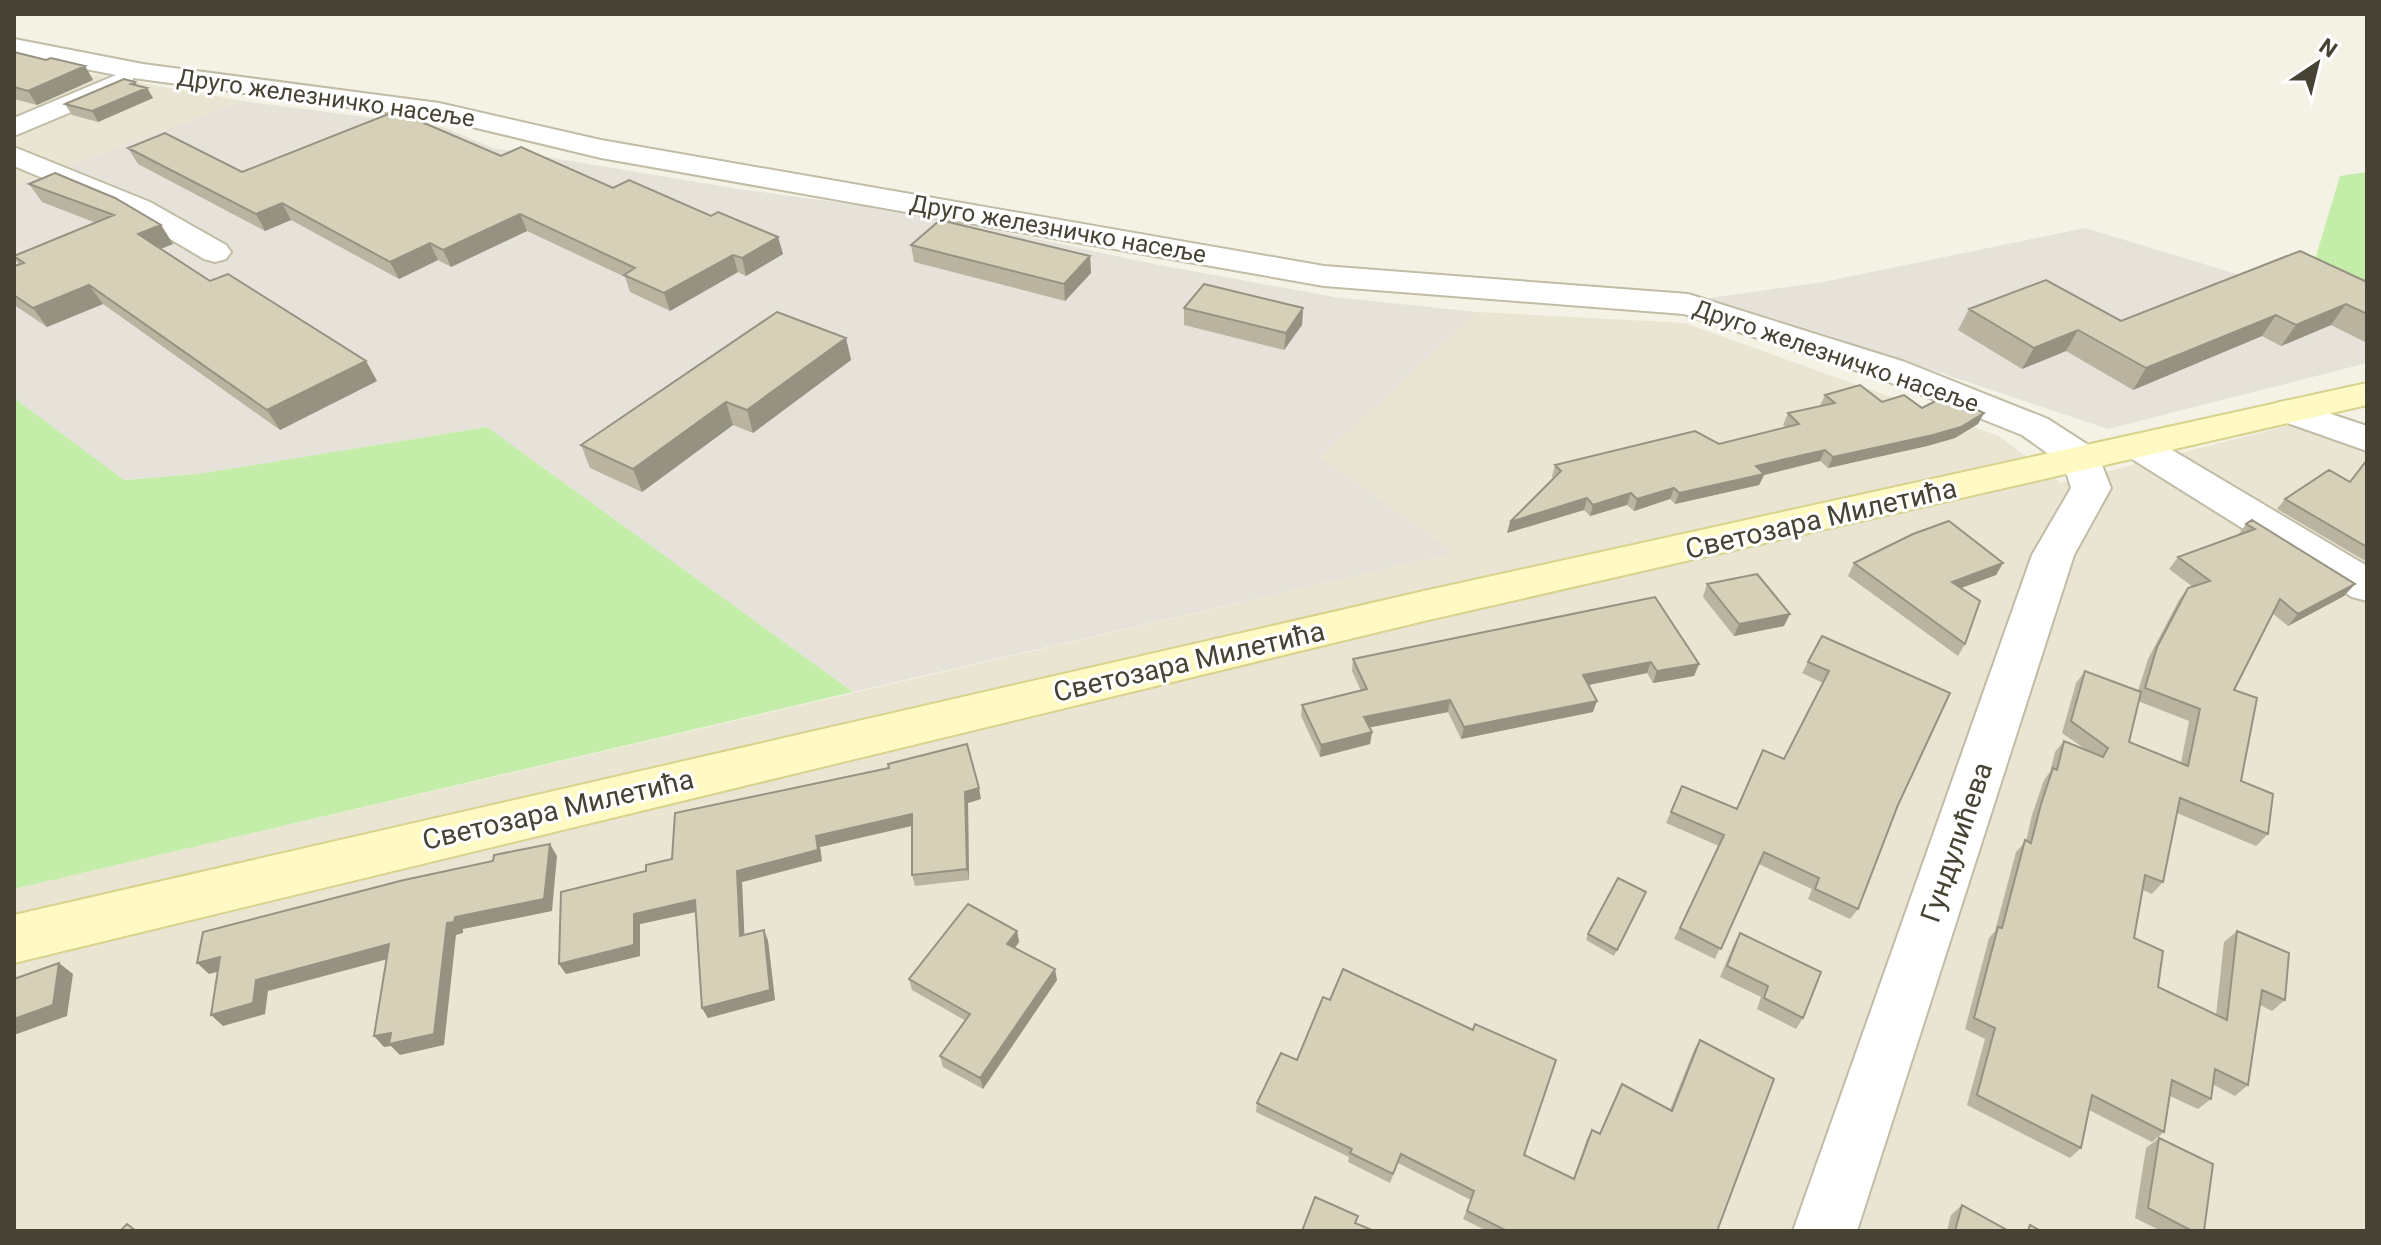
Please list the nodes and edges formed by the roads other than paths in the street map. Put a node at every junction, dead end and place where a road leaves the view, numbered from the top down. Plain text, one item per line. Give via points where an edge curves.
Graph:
1 (14, 47) edge
2 (143, 72) junction
3 (14, 128) edge
4 (14, 156) edge
5 (215, 252) dead end
6 (2367, 394) edge
7 (2289, 411) junction
8 (2367, 439) edge
9 (2138, 446) junction
10 (2082, 459) junction
11 (2367, 586) edge
12 (14, 939) edge
13 (1825, 1231) edge

1 - 2 street, Друго железничко насеље
2 - 3 street
2 - 10 street, Друго железничко насеље via 439,111 601,149 1324,276 1688,304 1892,370 2035,427
4 - 5 street via 139,208
6 - 7 main road, Светозара Милетића
7 - 8 street
7 - 9 main road, Светозара Милетића
9 - 10 main road, Светозара Милетића
9 - 11 street
10 - 12 main road, Светозара Милетића via 1424,606
10 - 13 street, Гундулићева via 2091,488 2053,555

